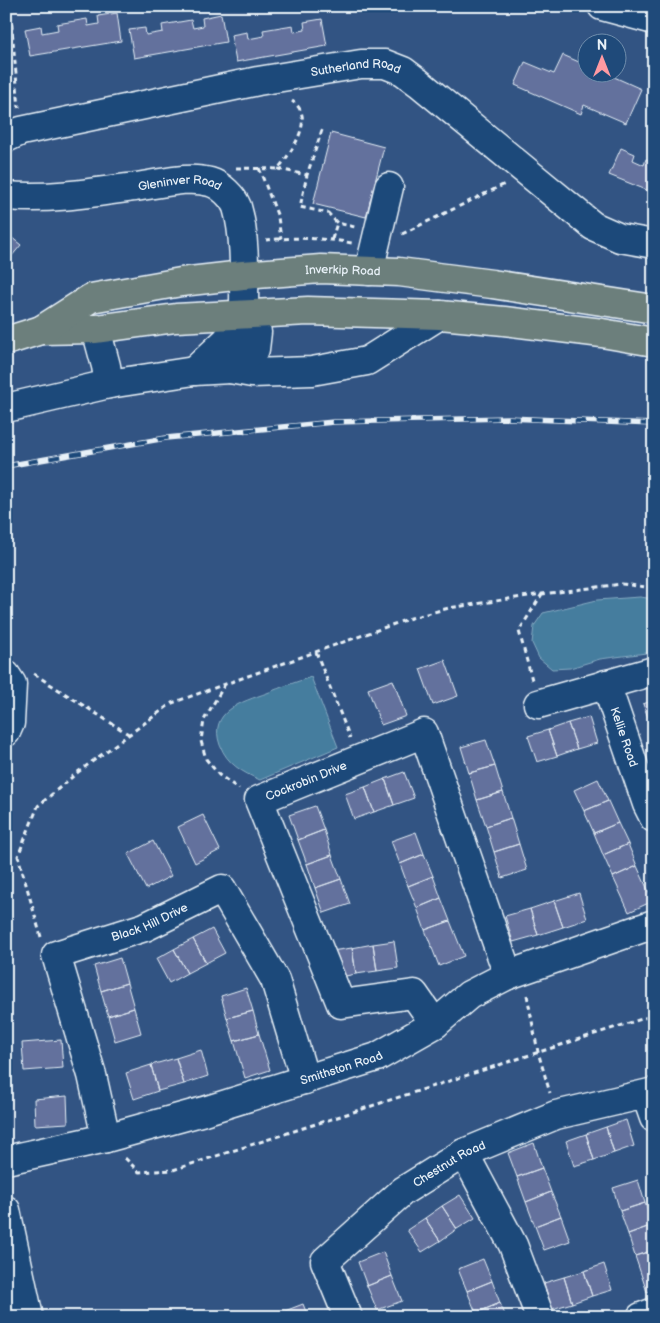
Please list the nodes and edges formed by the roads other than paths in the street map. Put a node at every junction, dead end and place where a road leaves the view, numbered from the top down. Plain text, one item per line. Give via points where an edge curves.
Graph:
1 (602, 6) edge
2 (654, 20) edge
3 (14, 134) edge
4 (389, 187) dead end
5 (6, 196) edge
6 (654, 244) edge
7 (369, 249) junction
8 (243, 275) junction
9 (654, 309) edge
10 (244, 313) junction
11 (440, 315) junction
12 (96, 329) junction
13 (41, 330) junction
14 (6, 341) edge
15 (654, 342) edge
16 (230, 369) junction
17 (194, 371) junction
18 (109, 384) junction
19 (6, 408) edge
20 (654, 671) edge
21 (19, 674) edge
22 (606, 684) junction
23 (538, 704) road end
24 (6, 732) edge
25 (654, 818) edge
26 (654, 924) edge
27 (515, 972) junction
28 (435, 1024) junction
29 (305, 1080) junction
30 (651, 1102) edge
31 (106, 1138) junction
32 (464, 1153) junction
33 (6, 1160) edge
34 (6, 1210) edge
35 (654, 1312) edge
36 (28, 1317) edge
37 (348, 1317) edge
38 (540, 1317) edge
39 (641, 1317) edge

1 - 2 street
3 - 6 street, Sutherland Road via 258,81 361,64 385,64 403,71 419,83 593,226 620,238
4 - 7 street
5 - 8 street, Gleninver Road via 30,198 192,179 212,182 225,190 236,206
7 - 8 highway, Inverkip Road via 321,269
7 - 9 highway, Inverkip Road via 399,272
8 - 10 street, Gleninver Road
8 - 13 highway, Inverkip Road via 92,298
10 - 11 highway, Inverkip Road via 308,311
10 - 12 highway, Inverkip Road
10 - 16 street via 257,332 255,349
10 - 17 street via 227,340
11 - 15 highway, Inverkip Road via 602,332
11 - 16 street via 367,361 312,371 252,373
12 - 13 highway, Inverkip Road
12 - 18 street
13 - 14 highway, Inverkip Road
16 - 17 street
17 - 18 street
18 - 19 street
20 - 22 street
21 - 24 street via 12,684 10,723
22 - 23 street
22 - 25 street, Kellie Road
26 - 27 street, Smithston Road
27 - 28 street, Smithston Road via 469,995
27 - 28 street, Cockrobin Drive via 424,733 259,800 341,1004 414,994
28 - 29 street, Smithston Road via 377,1056
29 - 31 street, Smithston Road
29 - 31 street, Black Hill Drive via 275,980 222,889 145,927 56,955 92,1075
30 - 32 street, Chestnut Road via 556,1115
31 - 33 street, Smithston Road
32 - 37 street, Chestnut Road via 403,1191 325,1261
32 - 38 street via 513,1245
34 - 36 street
35 - 39 street

